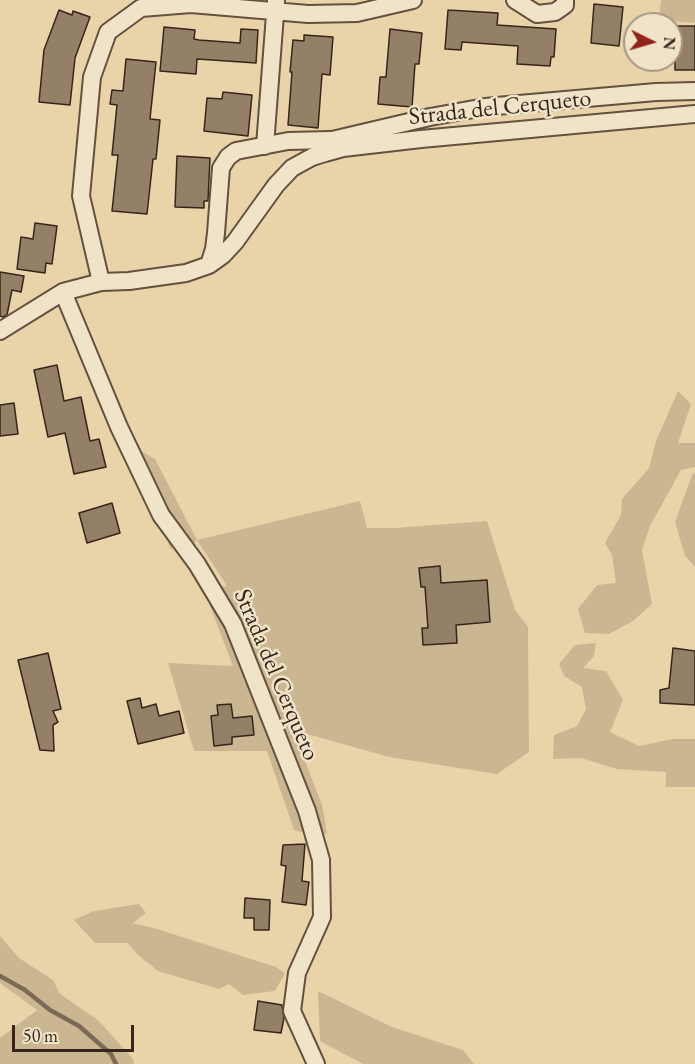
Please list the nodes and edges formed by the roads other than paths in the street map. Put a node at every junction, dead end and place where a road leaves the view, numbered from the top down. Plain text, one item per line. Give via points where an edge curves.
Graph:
1 (413, 0) edge
2 (515, 0) edge
3 (565, 0) edge
4 (276, 6) edge
5 (695, 91) edge
6 (695, 114) edge
7 (330, 140) junction
8 (265, 146) junction
9 (312, 157) junction
10 (209, 265) junction
11 (101, 282) junction
12 (63, 292) junction
13 (0, 331) edge
14 (316, 1064) edge

1 - 4 street via 357,13 308,14
2 - 3 street via 537,14 555,12 565,5
4 - 8 street
4 - 11 street via 190,4 141,8 108,32 92,77 81,196
5 - 7 street, Strada del Cerqueto via 484,107
6 - 9 street, Strada del Cerqueto via 343,148
7 - 8 street, Strada del Cerqueto
7 - 9 street, Strada del Cerqueto
8 - 10 street, Strada del Cerqueto via 236,151 221,168 216,233
9 - 10 street, Strada del Cerqueto via 292,168 235,242
10 - 11 street, Strada del Cerqueto via 186,273
11 - 12 street, Strada del Cerqueto
12 - 13 street, Strada del Cerqueto
12 - 14 street, Strada del Cerqueto via 119,427 161,515 197,564 232,624 307,811 321,860 321,917 297,973 292,1011

